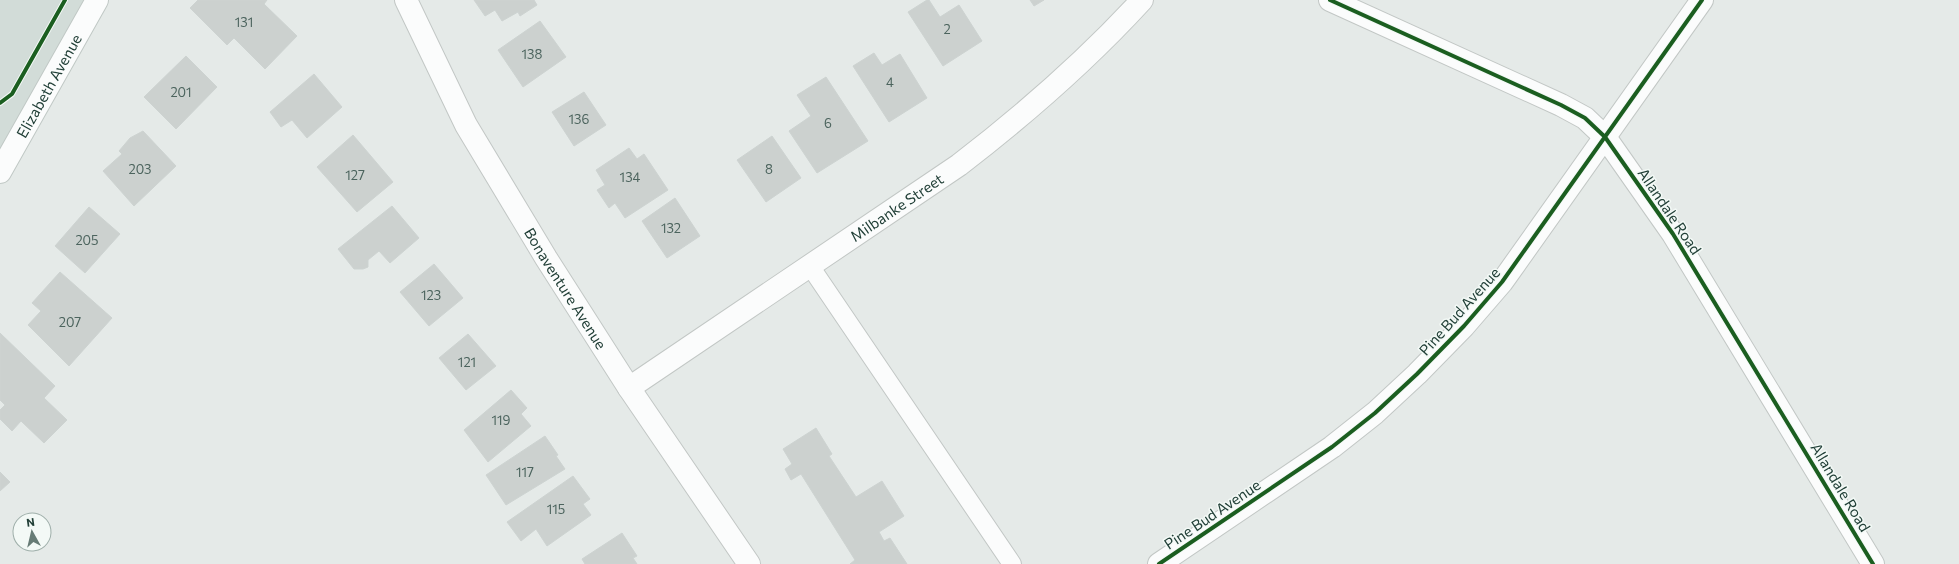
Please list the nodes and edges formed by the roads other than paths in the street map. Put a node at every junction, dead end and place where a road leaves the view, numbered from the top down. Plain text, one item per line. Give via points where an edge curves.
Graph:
1 (97, 0) edge
2 (406, 0) edge
3 (1142, 0) edge
4 (1330, 0) edge
5 (1702, 0) edge
6 (1605, 137) junction
7 (0, 172) edge
8 (810, 266) junction
9 (629, 388) junction
10 (749, 564) edge
11 (1012, 564) edge
12 (1159, 564) edge
13 (1873, 564) edge

1 - 7 street, Elizabeth Avenue
2 - 9 street, Bonaventure Avenue via 466,125 546,258
3 - 8 street, Milbanke Street via 1118,27 990,141 893,211
4 - 6 street, Allandale Road via 1561,105 1585,118
5 - 6 street, Pine Bud Avenue
6 - 12 street, Pine Bud Avenue via 1502,282 1417,374 1375,413 1332,447
6 - 13 street, Allandale Road via 1673,234
8 - 9 street, Milbanke Street
8 - 11 lane
9 - 10 street, Bonaventure Avenue

